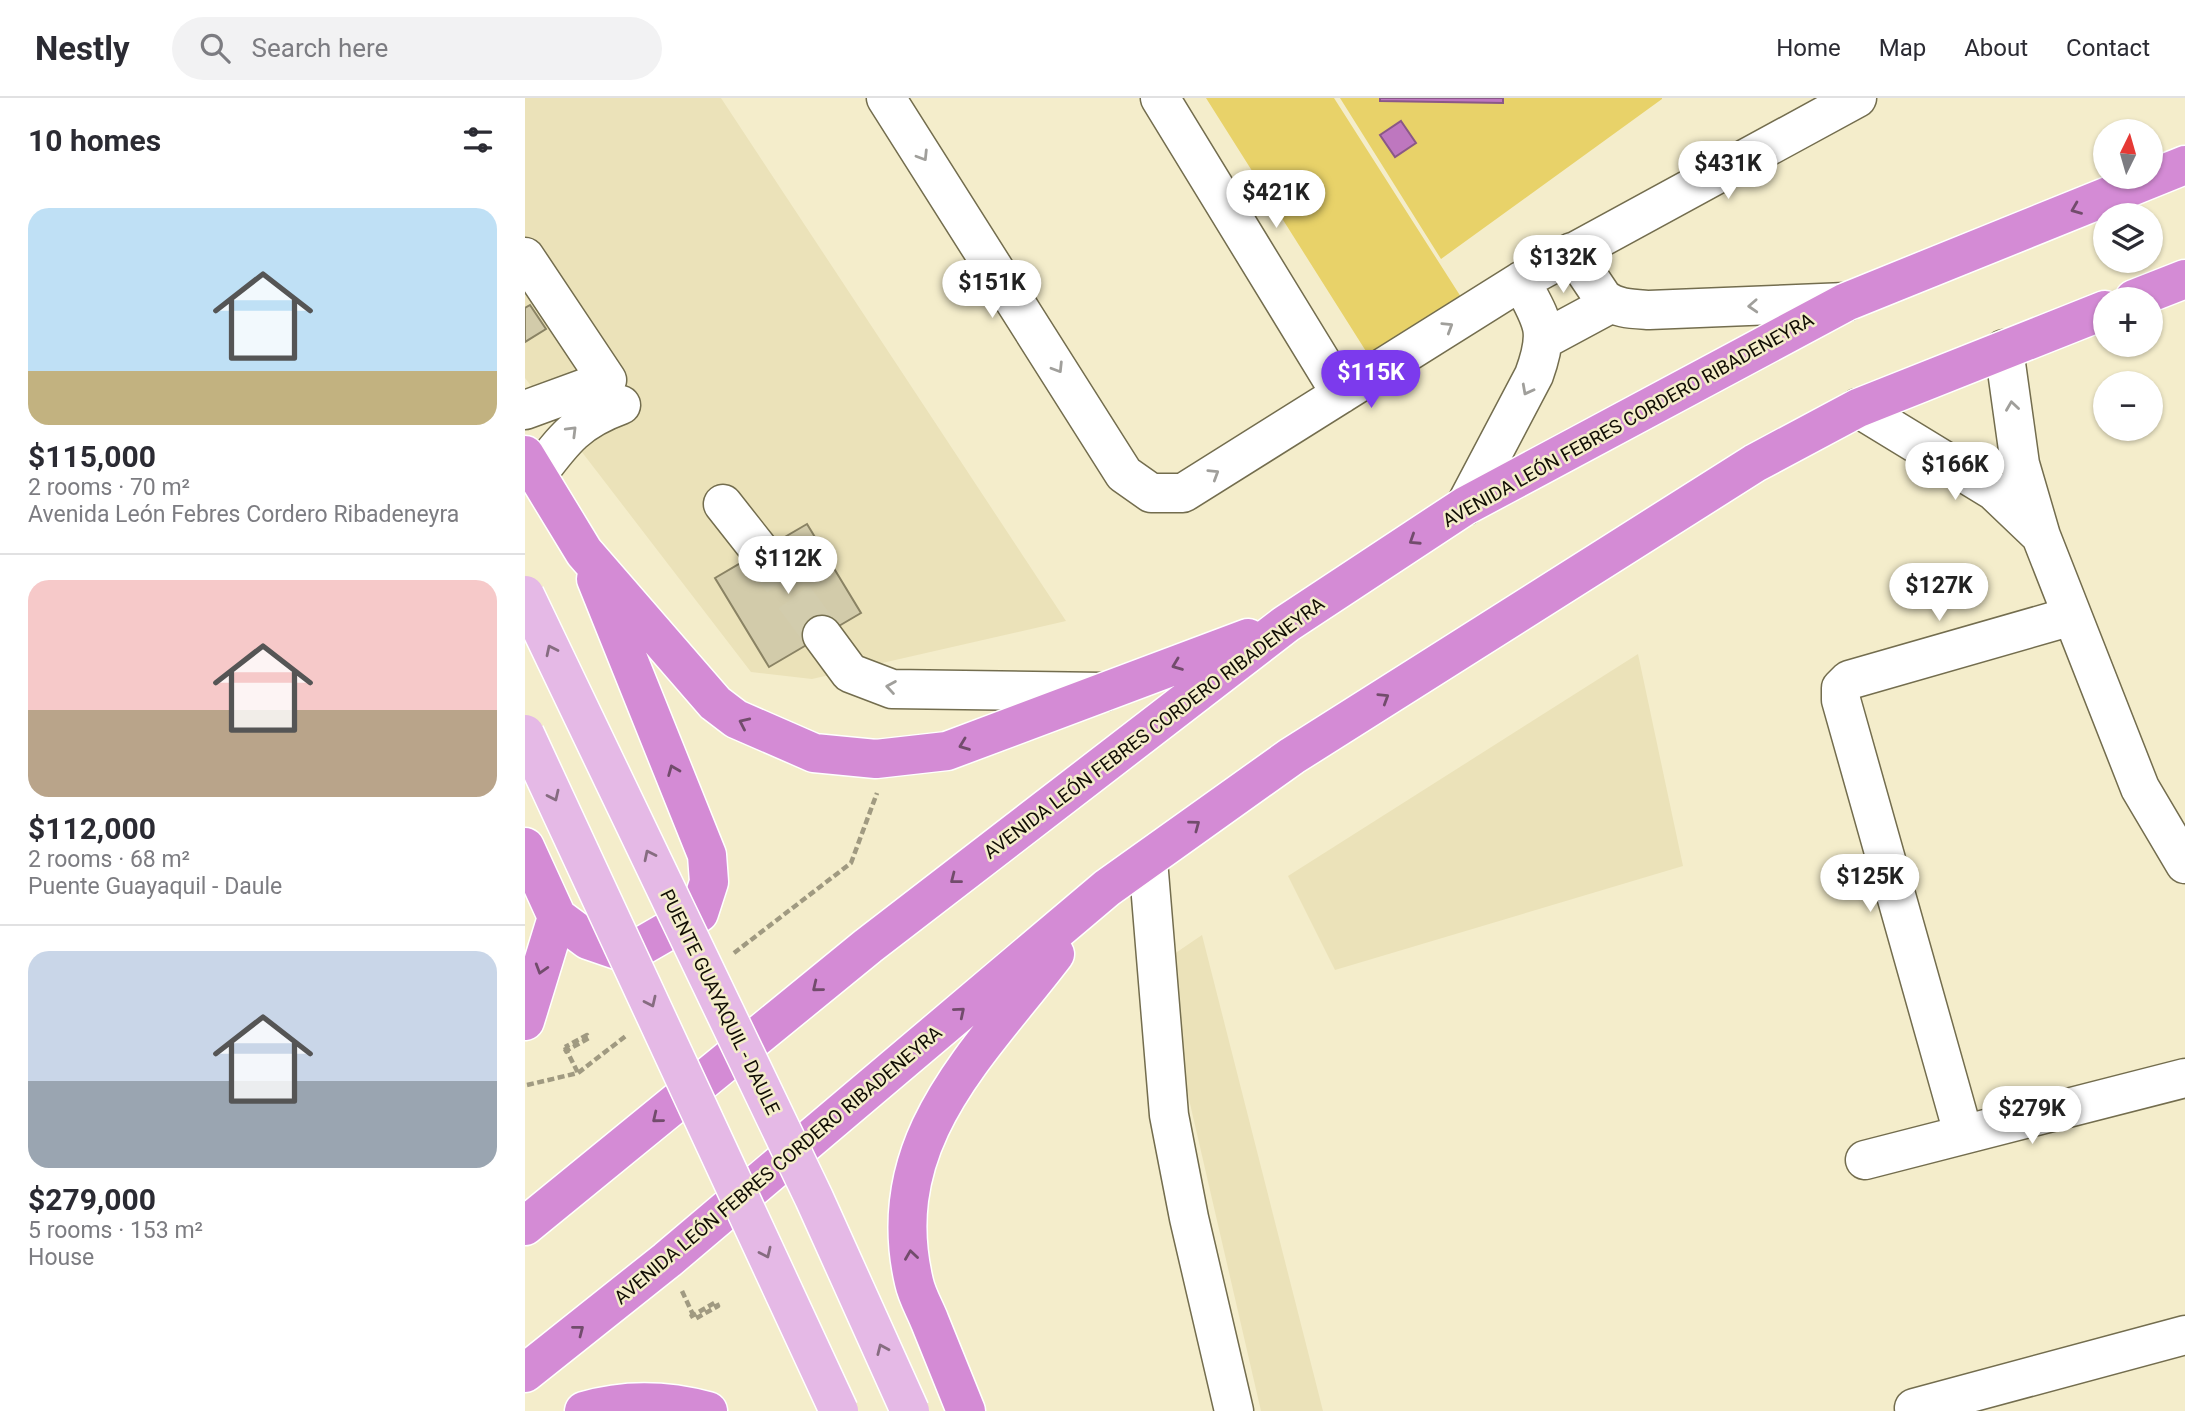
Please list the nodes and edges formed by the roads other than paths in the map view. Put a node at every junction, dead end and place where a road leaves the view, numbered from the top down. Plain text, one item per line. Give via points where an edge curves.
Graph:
1 (886, 98) edge
2 (1160, 98) edge
3 (1857, 98) edge
4 (2182, 164) edge
5 (1572, 252) junction
6 (525, 257) edge
7 (2185, 279) edge
8 (1521, 281) junction
9 (2163, 288) edge
10 (1846, 302) junction
11 (1610, 303) junction
12 (2093, 315) edge
13 (1545, 340) junction
14 (2004, 349) junction
15 (614, 393) junction
16 (1341, 394) junction
17 (1858, 408) junction
18 (525, 410) edge
19 (2018, 446) junction
20 (531, 466) edge
21 (1971, 476) junction
22 (723, 504) dead end
23 (1465, 506) junction
24 (2041, 536) junction
25 (760, 551) tunnel mouth
26 (584, 552) junction
27 (525, 596) edge
28 (2072, 616) junction
29 (1286, 624) junction
30 (822, 635) tunnel mouth
31 (1106, 692) junction
32 (525, 734) edge
33 (525, 847) edge
34 (1148, 860) junction
35 (2185, 864) edge
36 (1107, 888) junction
37 (557, 917) junction
38 (525, 1021) edge
39 (2185, 1078) edge
40 (1963, 1133) junction
41 (1865, 1160) dead end
42 (525, 1226) edge
43 (2185, 1335) edge
44 (525, 1373) edge
45 (1914, 1408) dead end
46 (584, 1411) edge
47 (708, 1411) edge
48 (839, 1411) edge
49 (910, 1411) edge
50 (966, 1411) edge
51 (1234, 1411) edge

1 -> 16 street via 1124,474 1151,493 1183,493
2 - 16 street
3 - 5 street
4 -> 10 highway, AVENIDA LEÓN FEBRES CORDERO RIBADENEYRA
5 - 8 street
5 - 11 street
6 - 15 street
7 - 9 highway
8 - 13 street via 1544,325
16 -> 8 street
10 -> 11 street via 1649,310
10 - 23 highway, AVENIDA LEÓN FEBRES CORDERO RIBADENEYRA
11 - 13 street
12 - 14 highway, AVENIDA LEÓN FEBRES CORDERO RIBADENEYRA
13 -> 23 street via 1534,375
14 - 17 highway, AVENIDA LEÓN FEBRES CORDERO RIBADENEYRA
19 -> 14 street
15 - 18 street
20 -> 15 street
17 - 21 street
34 -> 17 highway, AVENIDA LEÓN FEBRES CORDERO RIBADENEYRA via 1293,756 1755,463
19 - 21 street
19 - 24 street
20 - 26 highway
21 - 24 street via 1994,491
22 - 25 street
23 -> 29 highway, AVENIDA LEÓN FEBRES CORDERO RIBADENEYRA
24 - 28 street
31 -> 26 highway via 947,751 876,759 814,753 736,719 715,703
37 -> 26 highway via 607,949 640,947 699,913 709,882 707,855
49 -> 27 main road, PUENTE GUAYAQUIL - DAULE, bridge via 814,1198
28 - 35 street via 2140,788
28 - 40 street via 1849,680 1841,688
29 -> 31 highway
29 -> 42 highway, AVENIDA LEÓN FEBRES CORDERO RIBADENEYRA via 878,938
31 -> 30 street via 892,689 850,673
32 -> 48 main road, bridge
33 - 37 highway
34 - 36 highway, AVENIDA LEÓN FEBRES CORDERO RIBADENEYRA
34 - 51 street via 1170,1115
44 -> 36 highway, AVENIDA LEÓN FEBRES CORDERO RIBADENEYRA via 667,1260
50 -> 36 highway via 914,1283 906,1219 917,1160 941,1106 977,1048
37 -> 38 highway
39 - 40 street
40 - 41 street
43 - 45 street
46 - 47 highway via 604,1405 674,1402

